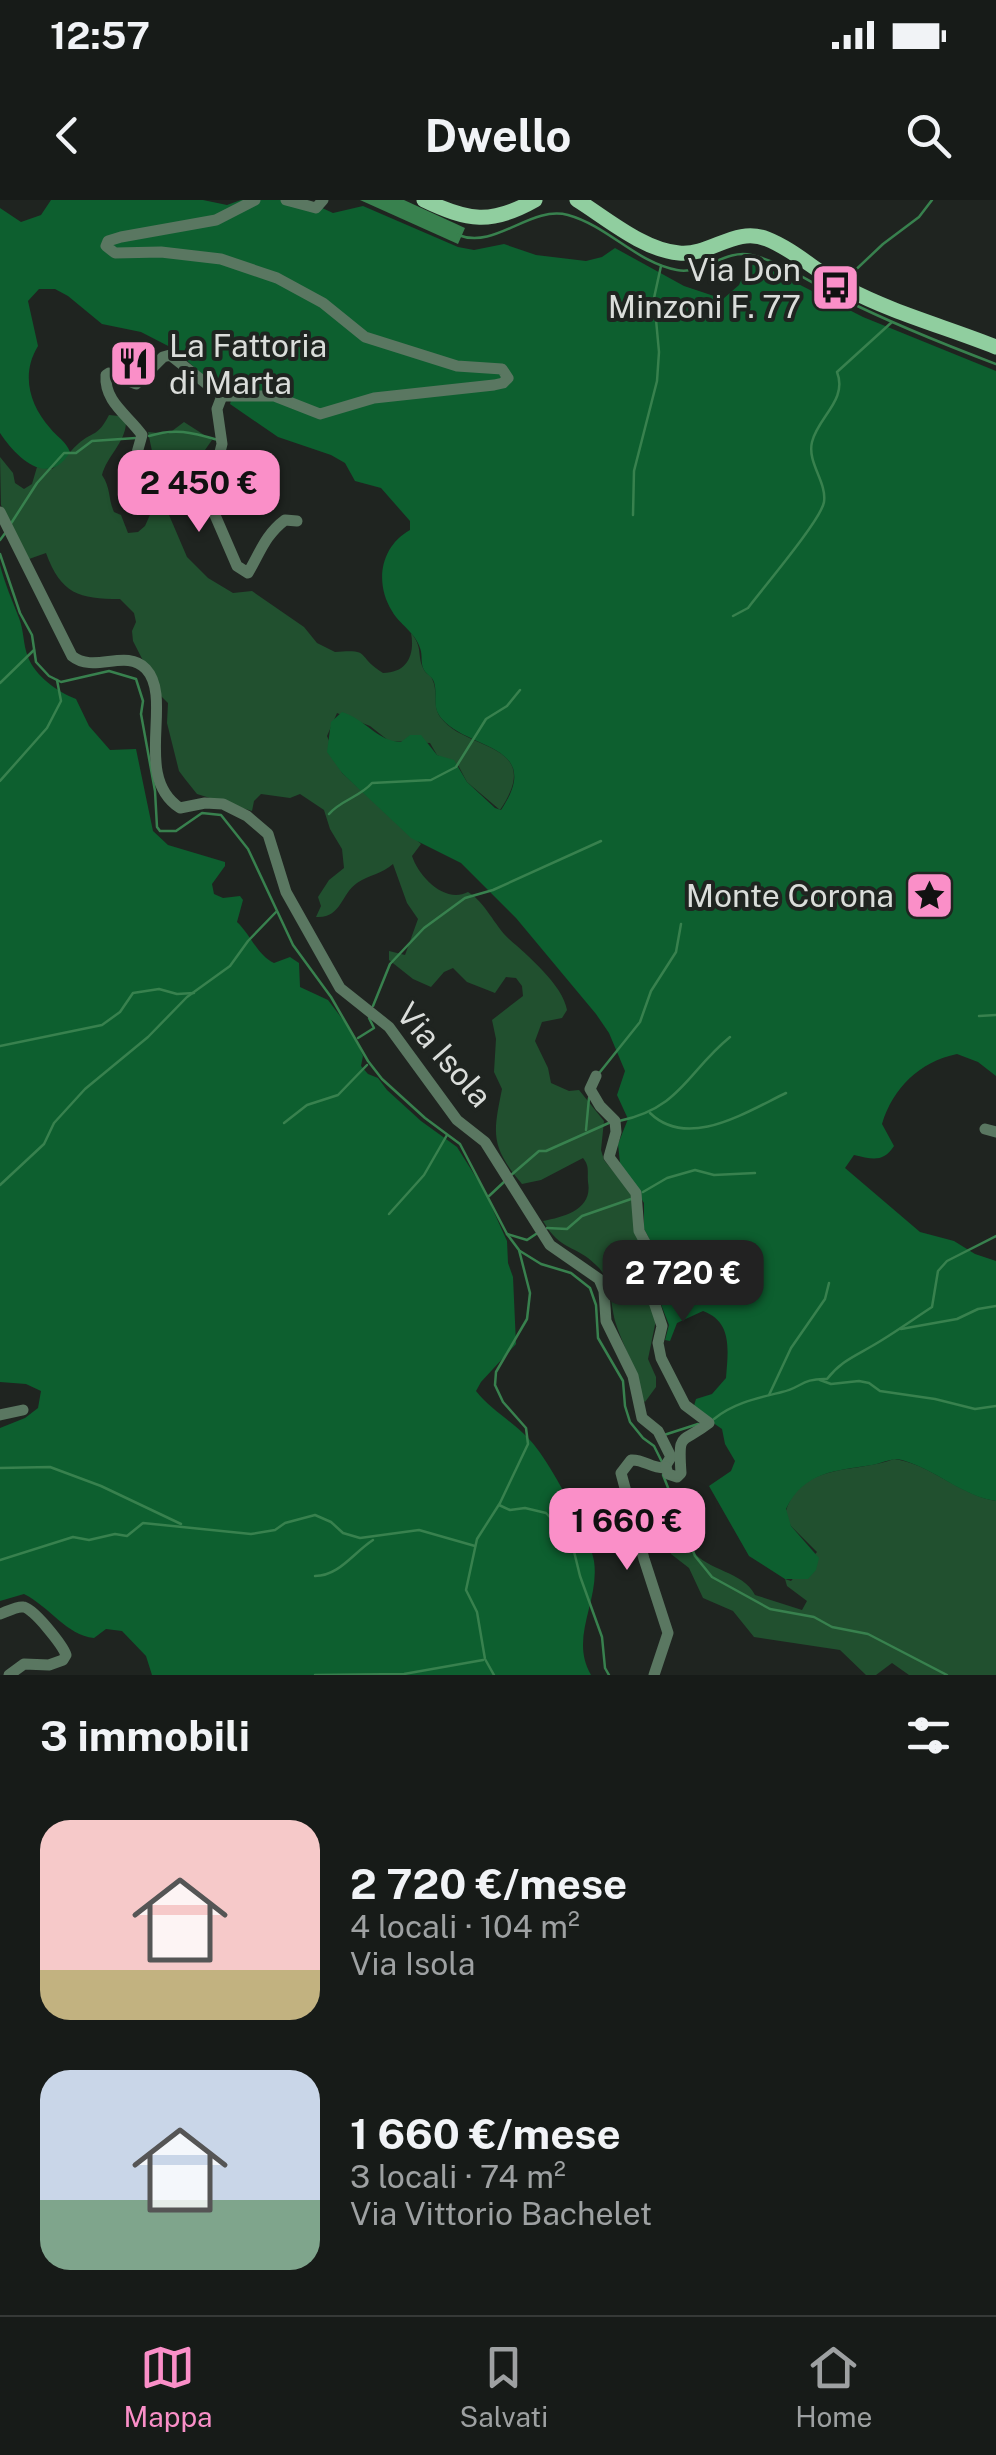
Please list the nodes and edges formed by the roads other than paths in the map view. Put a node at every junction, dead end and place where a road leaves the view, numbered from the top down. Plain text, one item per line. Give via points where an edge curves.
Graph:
1 (255, 200) edge
2 (286, 200) edge
3 (324, 200) edge
4 (424, 200) edge
5 (535, 200) edge
6 (577, 200) edge
7 (464, 208) edge
8 (996, 346) edge
9 (222, 396) junction
10 (134, 460) dead end
11 (0, 512) edge
12 (297, 522) dead end
13 (596, 1076) dead end
14 (23, 1410) dead end
15 (0, 1415) edge
16 (666, 1466) junction
17 (0, 1614) edge
18 (12, 1671) edge
19 (654, 1675) edge

1 - 9 street via 216,220 121,237 106,246 115,252 222,258 308,295 364,336 456,366 502,369 508,378 374,398 320,414 274,396
2 - 3 street via 316,208
4 - 7 main road
5 - 7 main road via 497,217
6 - 8 main road via 680,253 740,236 769,239 847,288
9 - 10 street via 170,356 136,384 106,375 111,400 142,435
9 - 12 street via 222,444 208,499 237,566 248,573 274,529 285,520
11 - 16 street, Via Isola via 72,656 88,664 136,663 150,674 164,794 180,808 213,803 234,809 268,834 286,892 340,988 389,1027 457,1120 486,1142 550,1246 599,1279 606,1320 633,1376 642,1418 658,1431 671,1457
13 - 16 street via 590,1090 615,1121 609,1158 636,1194 639,1231 654,1259 661,1358 685,1405 708,1423 682,1439 681,1473 668,1474
14 - 15 street
16 - 19 street via 631,1460 620,1473 668,1633
17 - 18 street via 28,1608 66,1655

